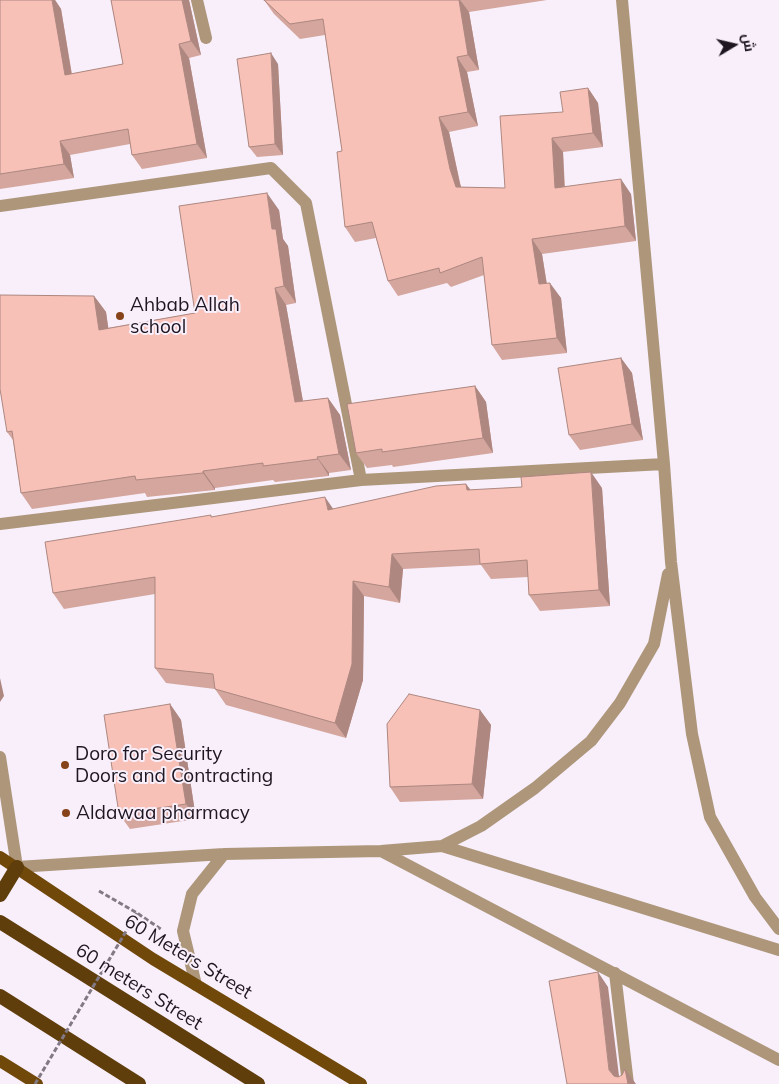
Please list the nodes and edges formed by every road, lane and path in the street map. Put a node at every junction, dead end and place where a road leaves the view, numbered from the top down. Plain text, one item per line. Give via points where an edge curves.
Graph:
1 (197, 0) edge
2 (622, 0) edge
3 (206, 38) dead end
4 (0, 206) edge
5 (664, 464) junction
6 (361, 480) junction
7 (0, 524) edge
8 (671, 562) junction
9 (0, 757) edge
10 (442, 846) junction
11 (381, 851) junction
12 (224, 854) junction
13 (0, 857) edge
14 (101, 862) junction
15 (17, 867) junction
16 (99, 891) junction
17 (0, 895) edge
18 (137, 913) junction
19 (84, 915) junction
20 (0, 922) edge
21 (779, 929) edge
22 (163, 930) dead end
23 (779, 950) edge
24 (615, 973) junction
25 (196, 985) junction
26 (0, 996) edge
27 (779, 1060) edge
28 (0, 1061) edge
29 (36, 1084) edge
30 (139, 1084) edge
31 (258, 1084) edge
32 (361, 1084) edge
33 (628, 1084) edge

1 - 3 street
2 - 5 street
4 - 6 street via 271,168 306,203
5 - 6 street
5 - 8 street
6 - 7 street
8 - 10 street via 654,644 620,703 591,742 535,788 481,826
8 - 21 street via 692,734 710,817 755,897
9 - 15 street
10 - 11 street
10 - 23 street
11 - 12 street
11 - 24 street
12 - 14 street
12 - 25 street via 192,894 183,931
13 - 15 main road, 60 Meters Street
14 - 15 street
14 - 16 path
15 - 17 highway
15 - 19 main road, 60 Meters Street
16 - 18 path
16 - 19 path
18 - 22 path
18 - 29 path, bridge
19 - 25 main road, 60 Meters Street
20 - 31 highway, 60 meters Street
24 - 27 street
24 - 33 street
25 - 32 main road, 60 Meters Street
26 - 30 highway
28 - 29 main road

